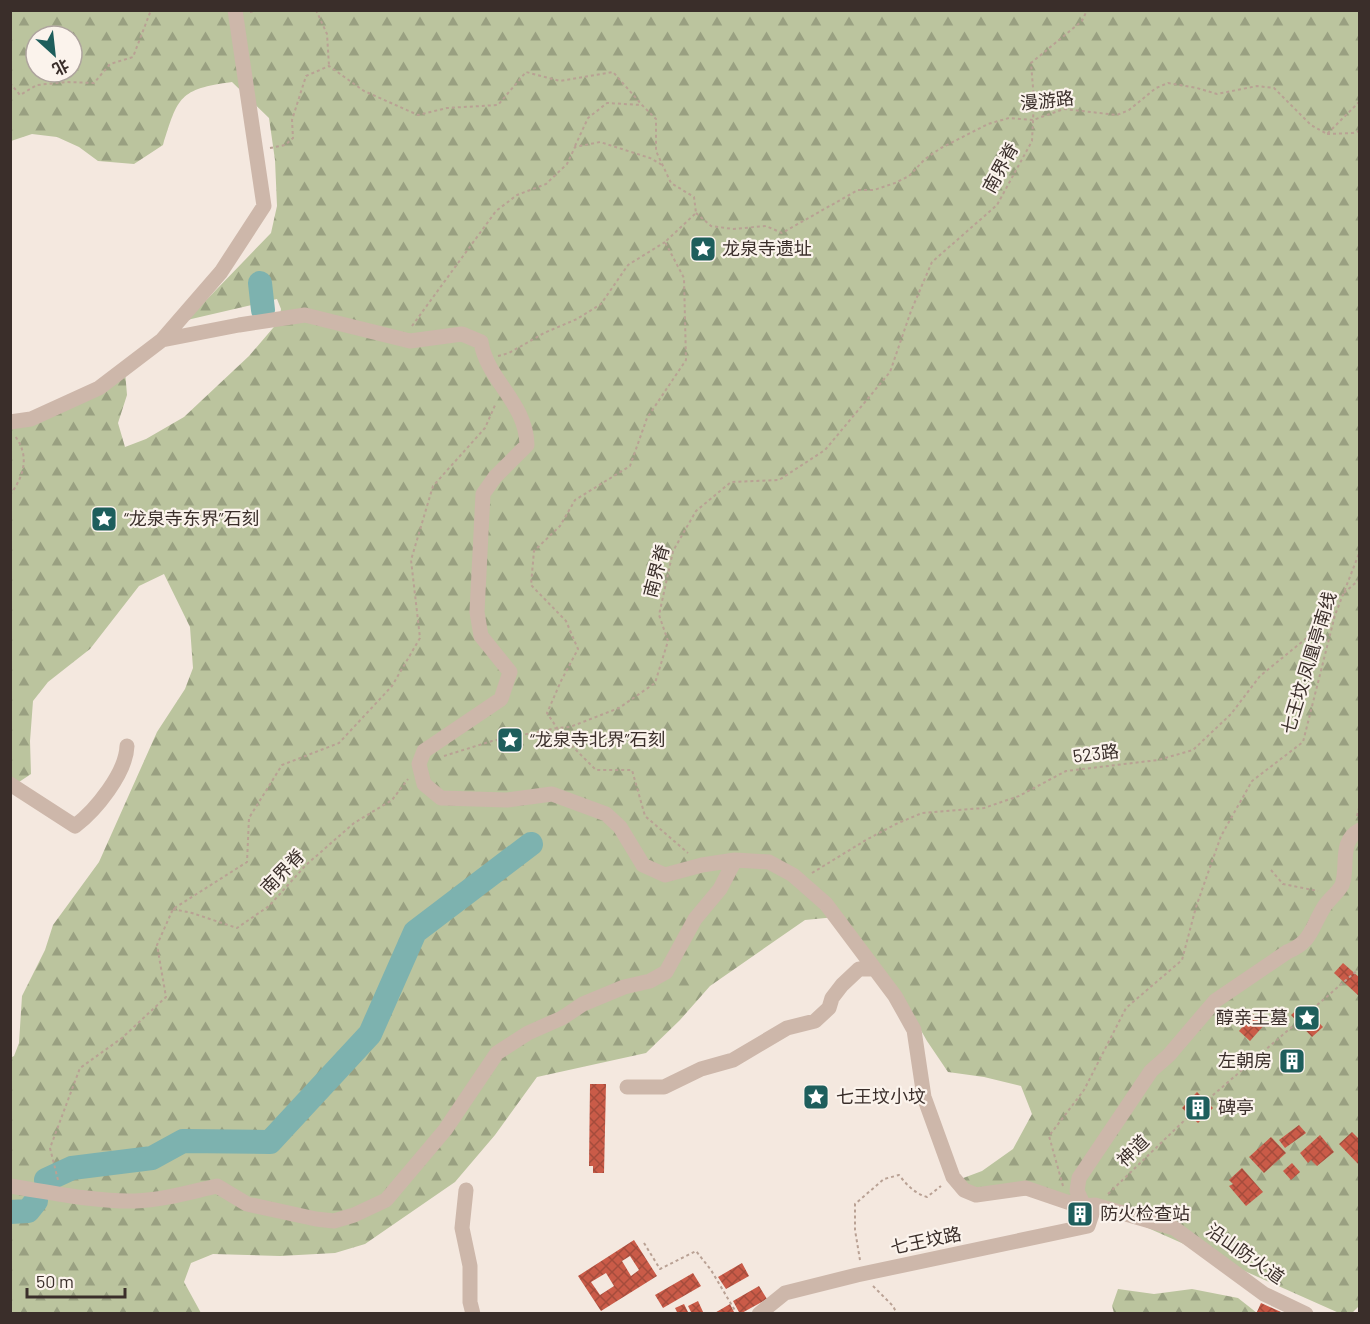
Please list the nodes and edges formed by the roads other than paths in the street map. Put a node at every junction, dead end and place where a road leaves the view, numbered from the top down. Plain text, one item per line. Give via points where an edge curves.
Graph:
1 (235, 10) edge
2 (162, 340) junction
3 (10, 422) edge
4 (127, 746) dead end
5 (10, 784) edge
6 (1359, 830) edge
7 (735, 860) junction
8 (873, 969) junction
9 (627, 1088) dead end
10 (10, 1186) edge
11 (466, 1190) dead end
12 (1089, 1205) junction
13 (473, 1314) edge
14 (759, 1314) edge
15 (1306, 1314) edge

1 - 2 street via 264,206 221,272
2 - 3 street via 99,388 31,419
2 - 7 street via 305,315 410,341 462,334 481,342 483,354 526,429 526,446 483,494 477,612 481,636 510,672 501,699 424,751 419,764 424,784 441,798 507,800 552,794 606,814 620,827 643,865 665,875
4 - 5 street via 121,771 87,817 75,826
6 - 12 street via 1349,840 1344,856 1342,886 1324,905 1308,937 1215,1001 1151,1071 1079,1178 1077,1191
7 - 8 street via 769,862 793,875 826,904
7 - 10 street via 720,889 695,919 666,972 583,1004 497,1053 445,1130 386,1200 354,1215 334,1221 316,1219 247,1204 217,1186 133,1201
8 - 9 street via 859,969 815,1021 787,1028 733,1060 664,1087
8 - 12 street, 沿山防火道 via 895,996 914,1030 924,1096 940,1147 953,1177 964,1190 976,1195 1026,1188
11 - 13 street via 462,1228 470,1266
12 - 14 street, 七王坟路 via 1088,1226 785,1293
12 - 15 street, 沿山防火道 via 1174,1228 1264,1294

